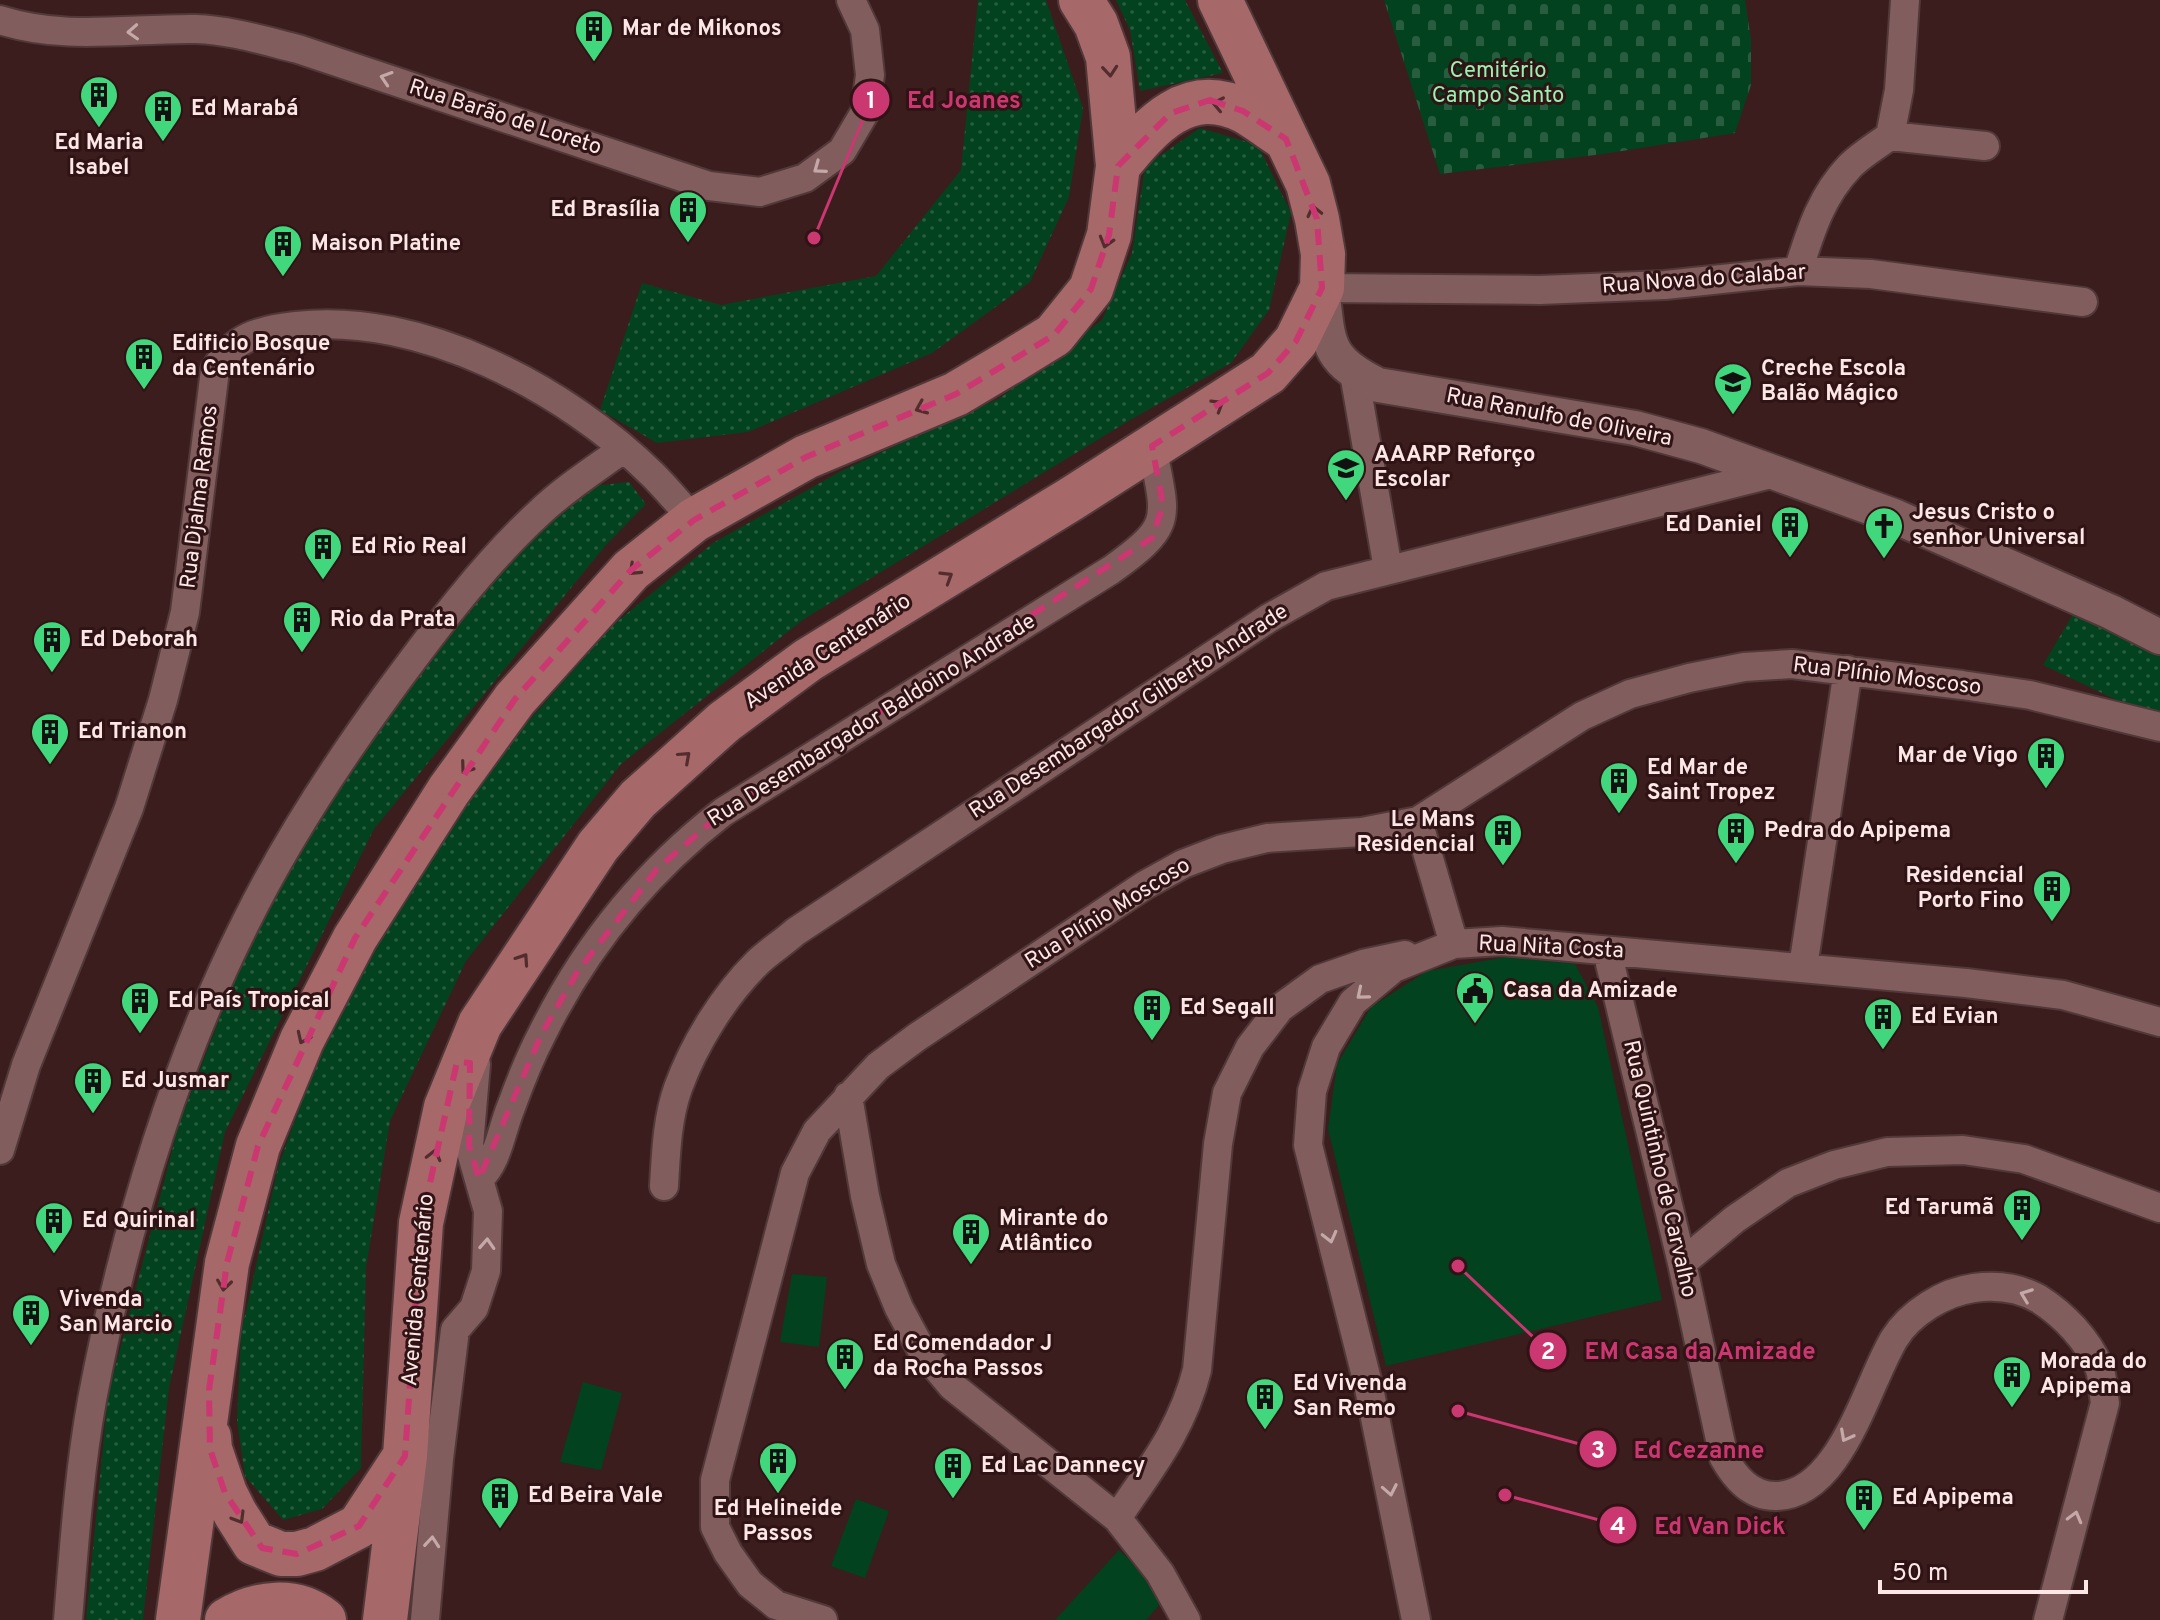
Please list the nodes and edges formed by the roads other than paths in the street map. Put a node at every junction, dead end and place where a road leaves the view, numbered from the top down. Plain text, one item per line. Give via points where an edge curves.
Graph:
1 (851, 0) edge
2 (1081, 0) edge
3 (1220, 0) edge
4 (1905, 0) edge
5 (0, 20) edge
6 (1890, 136) junction
7 (1286, 139) junction
8 (1985, 146) dead end
9 (1118, 166) junction
10 (1798, 271) junction
11 (1322, 288) junction
12 (2083, 302) dead end
13 (1354, 373) junction
14 (1152, 446) junction
15 (623, 449) junction
16 (1775, 473) junction
17 (694, 520) junction
18 (1388, 569) junction
19 (2160, 637) edge
20 (1848, 670) junction
21 (2160, 727) edge
22 (1418, 821) junction
23 (1454, 944) junction
24 (1607, 951) junction
25 (1803, 967) junction
26 (2160, 1022) edge
27 (480, 1024) junction
28 (848, 1096) junction
29 (0, 1150) edge
30 (479, 1179) junction
31 (664, 1186) dead end
32 (2160, 1208) edge
33 (1682, 1263) junction
34 (209, 1390) junction
35 (405, 1456) junction
36 (1117, 1518) junction
37 (68, 1620) edge
38 (178, 1620) edge
39 (227, 1620) edge
40 (324, 1620) edge
41 (385, 1620) edge
42 (425, 1620) edge
43 (823, 1620) edge
44 (1186, 1620) edge
45 (1416, 1620) edge
46 (2048, 1620) edge

1 -> 5 street, Rua Barão de Loreto via 865,30 870,75 865,112 842,151 805,178 760,192 709,186 250,37 197,29 87,34 30,30
2 -> 9 main road via 1108,57
3 - 7 main road, Avenida Centenário
4 - 6 street
6 - 8 street
6 - 10 street via 1851,165 1827,195
7 -> 9 main road via 1243,111 1210,100 1171,113
11 -> 7 main road, Avenida Centenário via 1317,219 1308,184
9 -> 17 main road via 1109,235 1091,289 1054,335 956,394 806,457
10 - 11 street, Rua Nova do Calabar via 1665,285 1540,290
10 - 12 street, Rua Nova do Calabar via 1871,274
11 - 13 street via 1329,341 1339,361
14 -> 11 main road, Avenida Centenário via 1268,373 1296,341
13 - 16 street, Rua Ranulfo de Oliveira via 1378,385 1635,428
13 - 18 street
27 -> 14 main road, Avenida Centenário via 598,846 638,799 724,722 808,660
14 - 30 street, Rua Desembargador Baldoino Andrade via 1163,505 1157,530 1139,550 723,812 657,869 578,971 542,1033 488,1171
15 - 17 street, Rua Djalma Ramos
15 - 29 street, Rua Djalma Ramos via 513,375 415,336 309,324 270,329 225,352 215,370 185,612 163,700 129,808 26,1065
15 - 37 street via 539,513 418,652 294,832 245,923 160,1133 121,1269 92,1402
16 - 18 street, Rua Desembargador Gilberto Andrade
16 - 19 street, Rua Ranulfo de Oliveira via 1894,516
17 -> 34 main road via 631,570 515,699 355,938 302,1040 258,1146 227,1263
18 - 31 street, Rua Desembargador Gilberto Andrade via 1326,586 1269,618 795,932 757,963 724,1004 677,1089
20 - 21 street, Rua Plínio Moscoso via 2030,695
20 - 22 street, Rua Plínio Moscoso via 1792,664 1744,667 1630,694 1582,716
20 - 25 street
22 - 23 street
22 - 28 street, Rua Plínio Moscoso via 1362,832 1267,838 1183,864 917,1037
23 - 24 street, Rua Nita Costa via 1502,941
23 - 36 street via 1320,979 1280,1008 1250,1047 1227,1093 1218,1144 1197,1370 1189,1402 1173,1436
23 -> 45 street, Rua Nita Costa via 1394,968 1353,1002 1326,1047 1312,1091 1308,1145 1369,1388
24 - 25 street, Rua Nita Costa
24 - 33 street, Rua Quintinho de Carvalho
25 - 26 street, Rua Nita Costa via 2063,995
27 - 30 street via 469,1145
35 -> 27 main road, Avenida Centenário via 421,1223 446,1107
28 - 36 street via 881,1264 921,1349 952,1386
28 - 43 street, Rua Plínio Moscoso via 817,1131 795,1173 715,1480 715,1527 750,1584 776,1605
42 -> 30 street via 455,1330 474,1308 486,1271 488,1211
32 - 33 street via 2024,1159 1963,1150 1887,1152 1788,1183
46 -> 33 street, Rua Quintinho de Carvalho via 2105,1403 2100,1368 2060,1314 2036,1298 1998,1285 1938,1300 1895,1337 1831,1463 1816,1482 1792,1495 1770,1497 1751,1490 1724,1458
34 -> 35 main road via 210,1449 225,1493 262,1548 297,1554 359,1526
34 - 38 main road
35 - 41 main road, Avenida Centenário
36 - 44 street via 1160,1573
39 - 40 main road via 273,1603 295,1605

